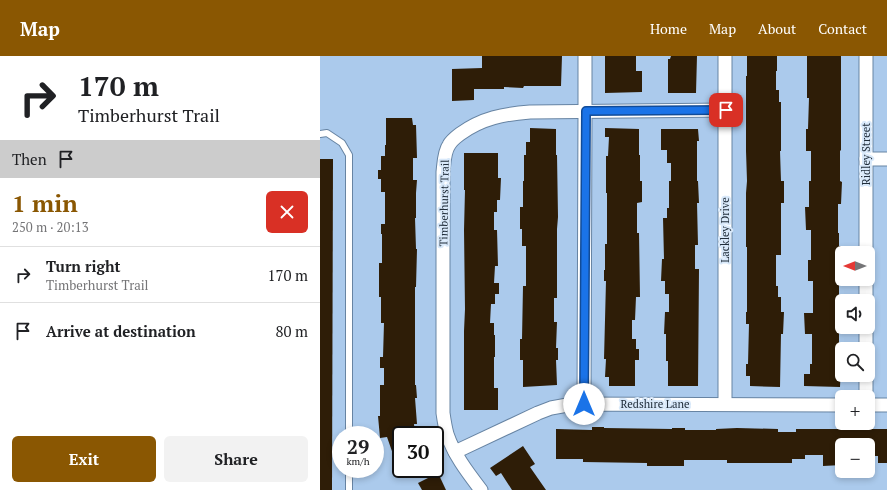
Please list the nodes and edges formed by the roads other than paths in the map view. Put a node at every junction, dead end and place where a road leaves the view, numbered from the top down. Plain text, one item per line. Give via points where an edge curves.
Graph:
1 (585, 56) edge
2 (725, 56) edge
3 (866, 56) edge
4 (726, 110) junction
5 (586, 111) junction
6 (320, 134) edge
7 (866, 159) junction
8 (887, 159) edge
9 (866, 246) edge
10 (584, 404) junction
11 (725, 404) junction
12 (835, 405) edge
13 (875, 405) edge
14 (887, 405) edge
15 (349, 426) edge
16 (455, 452) junction
17 (349, 478) edge
18 (348, 490) edge
19 (481, 490) edge

1 - 5 street
2 - 4 street, Lackley Drive
3 - 7 street, Ridley Street
4 - 5 street, Timberhurst Trail
4 - 11 street, Lackley Drive
5 - 10 street
5 - 16 street, Timberhurst Trail via 530,112 497,116 467,129 448,145 443,172 443,413 446,432
6 - 15 lane via 327,133 342,143 349,155
7 - 8 street
7 - 9 street, Ridley Street
10 - 11 street, Redshire Lane
10 - 16 street, Redshire Lane via 551,408
11 - 12 street, Redshire Lane
13 - 14 street
16 - 19 street, Timberhurst Trail
17 - 18 lane

